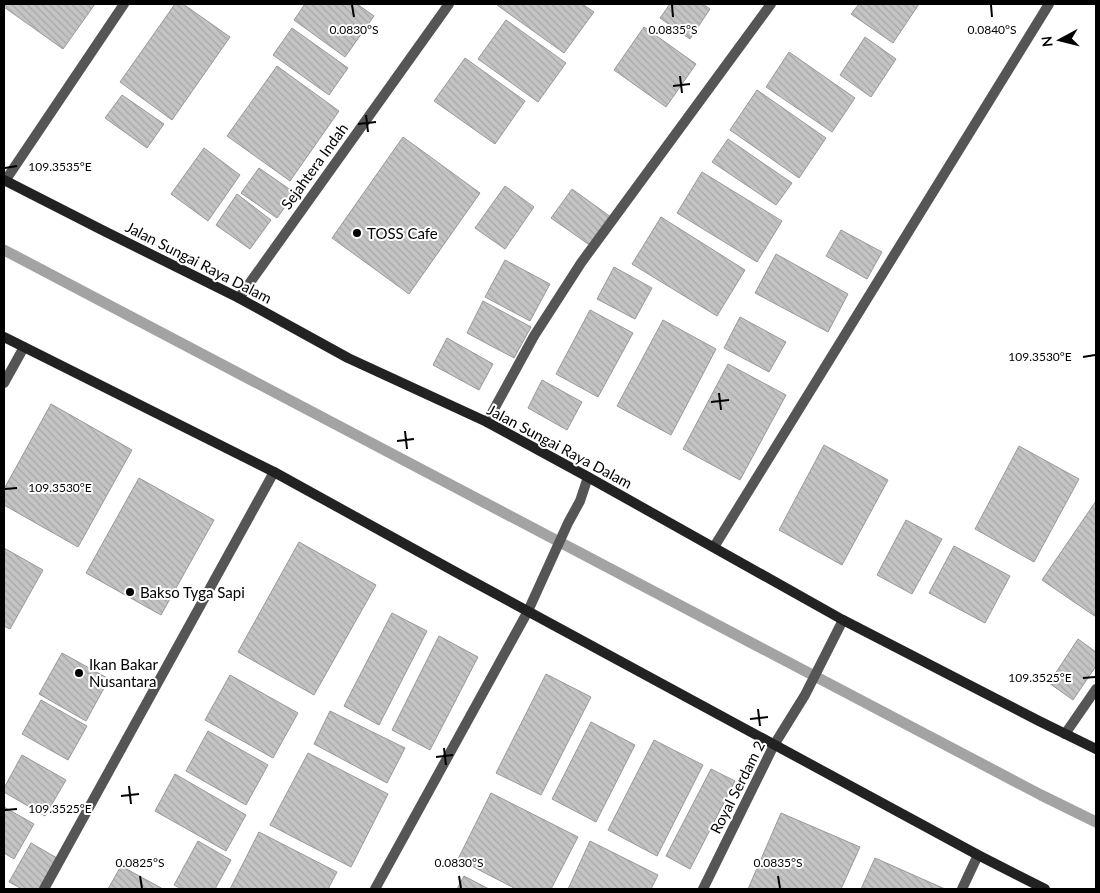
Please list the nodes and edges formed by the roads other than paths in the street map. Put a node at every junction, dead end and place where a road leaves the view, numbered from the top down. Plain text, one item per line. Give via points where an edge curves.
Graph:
1 (124, 4) edge
2 (449, 4) edge
3 (771, 4) edge
4 (1049, 4) edge
5 (4, 180) edge
6 (239, 298) junction
7 (4, 336) edge
8 (24, 347) junction
9 (4, 383) edge
10 (487, 422) junction
11 (274, 472) junction
12 (588, 477) junction
13 (714, 547) junction
14 (528, 611) junction
15 (843, 620) junction
16 (1096, 689) edge
17 (1066, 734) junction
18 (774, 745) junction
19 (1096, 749) edge
20 (978, 856) junction
21 (44, 889) edge
22 (375, 889) edge
23 (703, 889) edge
24 (962, 889) edge
25 (1045, 889) edge

1 - 5 street
2 - 6 street, Sejahtera Indah
3 - 10 street via 581,264 534,336
4 - 13 street
5 - 6 street, Jalan Sungai Raya Dalam
6 - 10 street, Jalan Sungai Raya Dalam via 348,358
7 - 8 street
8 - 9 street
8 - 11 street
10 - 12 street, Jalan Sungai Raya Dalam
11 - 14 street
11 - 21 street
12 - 13 street, Jalan Sungai Raya Dalam
12 - 14 street via 580,501
13 - 15 street, Jalan Sungai Raya Dalam
14 - 18 street
14 - 22 street
15 - 17 street, Jalan Sungai Raya Dalam
15 - 18 street, Royal Serdam 2 via 805,695
16 - 17 street
17 - 19 street, Jalan Sungai Raya Dalam
18 - 20 street
18 - 23 street, Royal Serdam 2
20 - 24 street
20 - 25 street

